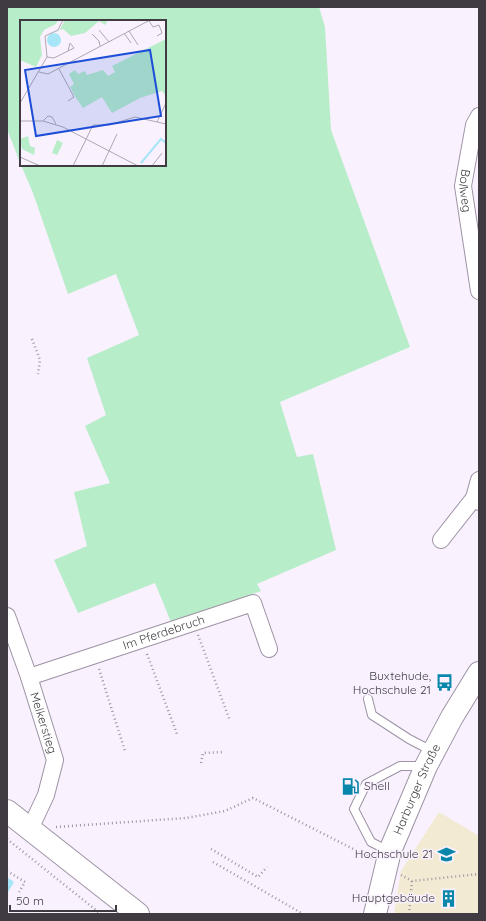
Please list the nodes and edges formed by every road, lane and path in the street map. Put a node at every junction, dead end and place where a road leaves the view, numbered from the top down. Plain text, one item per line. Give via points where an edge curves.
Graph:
1 (479, 116) edge
2 (479, 291) edge
3 (32, 339) dead end
4 (38, 374) dead end
5 (479, 480) edge
6 (476, 500) edge
7 (441, 540) dead end
8 (7, 616) edge
9 (194, 623) junction
10 (142, 640) junction
11 (269, 649) dead end
12 (94, 655) junction
13 (479, 673) edge
14 (29, 677) junction
15 (368, 699) dead end
16 (230, 721) dead end
17 (177, 734) dead end
18 (125, 751) dead end
19 (224, 752) dead end
20 (429, 759) junction
21 (201, 763) dead end
22 (7, 811) edge
23 (30, 829) junction
24 (7, 839) edge
25 (211, 849) dead end
26 (388, 859) junction
27 (213, 862) dead end
28 (267, 867) dead end
29 (7, 871) edge
30 (479, 874) edge
31 (412, 881) junction
32 (19, 892) dead end
33 (101, 914) edge
34 (138, 914) edge
35 (303, 914) edge
36 (375, 914) edge
37 (410, 914) edge

1 - 2 street, Bollweg via 474,125 463,186
3 - 4 path via 40,360
5 - 6 street
6 - 7 street
8 - 14 street, Melkerstieg
9 - 10 street, Im Pferdebruch
9 - 11 street, Im Pferdebruch via 253,603
9 - 16 path
10 - 12 street, Im Pferdebruch
10 - 17 path
12 - 14 street, Im Pferdebruch
12 - 18 path
13 - 20 street, Harburger Straße
14 - 23 street, Melkerstieg via 55,760 46,795
15 - 20 lane via 372,715 409,739
19 - 21 path via 203,753
20 - 26 street, Harburger Straße
20 - 26 lane via 400,766 366,784 354,809 371,842
22 - 23 street
23 - 26 path via 186,818 225,811 253,798
23 - 34 street
24 - 33 path
25 - 28 path via 258,877
26 - 31 path
26 - 36 street, Harburger Straße
27 - 35 path
29 - 32 path via 24,882
30 - 31 path
31 - 37 path

